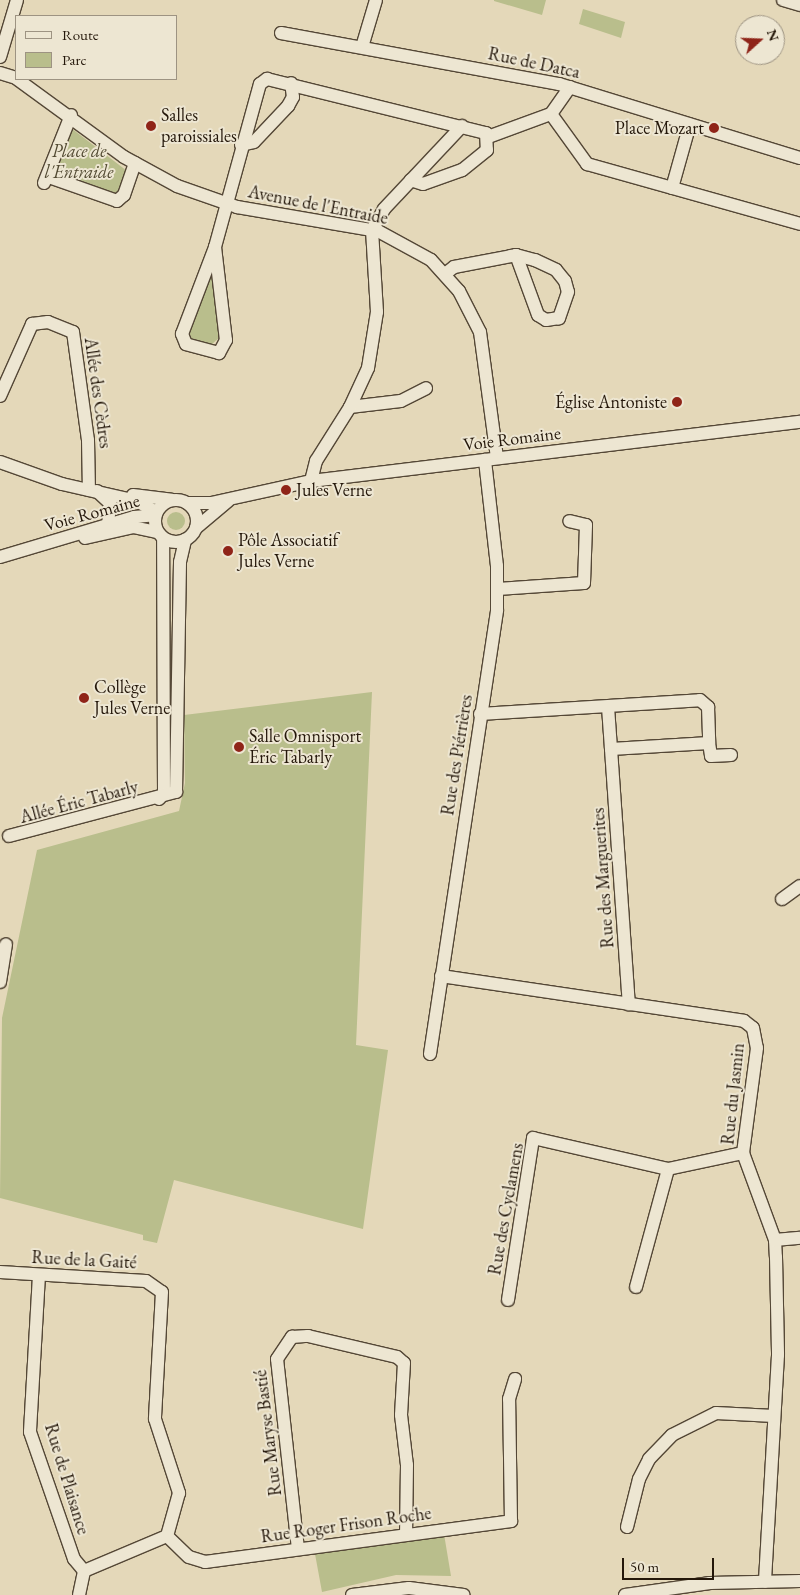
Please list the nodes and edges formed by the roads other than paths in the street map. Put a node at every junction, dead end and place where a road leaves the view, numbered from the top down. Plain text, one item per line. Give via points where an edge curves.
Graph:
1 (17, 0) edge
2 (376, 0) edge
3 (783, 0) edge
4 (800, 5) edge
5 (281, 33) dead end
6 (362, 47) junction
7 (0, 57) edge
8 (0, 73) edge
9 (15, 78) edge
10 (18, 80) edge
11 (291, 83) junction
12 (570, 87) junction
13 (551, 114) junction
14 (70, 115) junction
15 (690, 124) junction
16 (462, 126) junction
17 (488, 137) junction
18 (241, 145) junction
19 (800, 158) edge
20 (135, 163) junction
21 (411, 180) junction
22 (672, 188) junction
23 (224, 202) junction
24 (800, 224) edge
25 (372, 230) junction
26 (215, 247) junction
27 (516, 255) junction
28 (445, 274) junction
29 (426, 388) dead end
30 (0, 396) edge
31 (350, 407) junction
32 (800, 422) edge
33 (491, 459) junction
34 (0, 462) edge
35 (311, 481) junction
36 (93, 491) junction
37 (118, 495) junction
38 (172, 500) junction
39 (230, 500) junction
40 (187, 503) junction
41 (156, 514) junction
42 (569, 521) dead end
43 (108, 524) junction
44 (196, 528) junction
45 (160, 535) junction
46 (185, 540) junction
47 (38, 546) junction
48 (0, 557) edge
49 (498, 590) junction
50 (608, 708) junction
51 (480, 714) junction
52 (709, 743) junction
53 (612, 749) junction
54 (731, 755) dead end
55 (159, 799) junction
56 (9, 836) dead end
57 (800, 886) edge
58 (782, 899) dead end
59 (6, 944) dead end
60 (441, 976) junction
61 (0, 982) edge
62 (629, 1004) junction
63 (430, 1054) dead end
64 (743, 1153) junction
65 (668, 1169) junction
66 (800, 1238) edge
67 (775, 1240) junction
68 (0, 1272) edge
69 (39, 1275) junction
70 (636, 1287) dead end
71 (508, 1300) dead end
72 (515, 1379) dead end
73 (774, 1416) junction
74 (628, 1527) dead end
75 (406, 1535) junction
76 (167, 1536) junction
77 (298, 1550) junction
78 (84, 1571) junction
79 (800, 1581) edge
80 (765, 1582) junction
81 (79, 1595) edge
82 (352, 1595) edge
83 (464, 1595) edge
84 (625, 1595) edge

1 - 7 street
2 - 6 street
3 - 4 street
5 - 6 street, Rue de Datca
6 - 12 street, Rue de Datca
8 - 9 street, Avenue de l'Entraide
10 - 14 street, Avenue de l'Entraide
11 - 16 street via 375,108
11 - 18 street via 293,97 288,106 254,142
11 - 18 street via 272,78 260,84
12 - 13 street
12 - 15 street, Rue de Datca
13 - 17 street
13 - 22 street via 586,164
14 - 20 street, Avenue de l'Entraide
14 - 20 street via 47,180 117,201 124,195
15 - 19 street, Rue de Datca
15 - 22 street
16 - 17 street via 482,130
16 - 21 street
17 - 21 street via 484,154 462,170 423,184
18 - 23 street
20 - 23 street, Avenue de l'Entraide via 177,186
21 - 25 street
22 - 24 street
23 - 25 street, Avenue de l'Entraide
23 - 26 street
25 - 28 street, Avenue de l'Entraide via 414,248
25 - 31 street via 374,340
26 - 26 street via 226,340 219,353 186,344 182,338
27 - 27 street via 563,276 568,292 558,318 546,320 538,315
27 - 28 street via 454,267
28 - 33 street, Avenue de l'Entraide via 471,309 480,332
29 - 31 street via 401,401
30 - 36 street, Allée des Cèdres via 32,324 48,322 73,332
31 - 35 street via 316,461
32 - 33 street, Voie Romaine
33 - 35 street, Voie Romaine
33 - 49 street, Rue des Piérrières
34 - 36 street
35 - 39 street, Voie Romaine
36 - 37 street
36 - 43 street via 110,503
37 - 38 street
37 - 41 street
38 - 40 street, Voie Romaine
38 - 41 street, Voie Romaine
39 - 40 street, Voie Romaine
39 - 44 street, Voie Romaine
40 - 44 street via 196,513
41 - 43 street, Voie Romaine
41 - 45 street, Voie Romaine
42 - 49 street via 586,524 584,583
43 - 47 street, Voie Romaine
44 - 46 street, Voie Romaine
45 - 46 street, Voie Romaine
45 - 47 street, Voie Romaine via 133,527
45 - 55 street, Allée Éric Tabarly via 164,793
46 - 55 street, Allée Éric Tabarly via 180,562 178,786 174,794
47 - 48 street, Voie Romaine
49 - 51 street, Rue des Piérrières
50 - 51 street
50 - 52 street via 705,702
50 - 53 street, Rue des Marguerites
51 - 60 street, Rue des Piérrières
52 - 53 street
52 - 54 street via 711,756
53 - 62 street, Rue des Marguerites
55 - 56 street, Allée Éric Tabarly
57 - 58 street
59 - 61 street
60 - 62 street, Rue du Jasmin
60 - 63 street, Rue des Piérrières
62 - 64 street, Rue du Jasmin via 744,1021 753,1028 758,1048
64 - 65 street, Rue des Cyclamens
64 - 67 street, Rue du Jasmin
65 - 70 street
65 - 71 street, Rue des Cyclamens via 533,1138
66 - 67 street
67 - 73 street, Rue du Jasmin
68 - 69 street, Rue de la Gaité
69 - 76 street, Rue de la Gaité via 146,1281 162,1292 155,1419 179,1493
69 - 78 street, Rue de Plaisance via 30,1432 74,1559
72 - 75 street, Rue Roger Frison Roche via 509,1399 511,1521
73 - 74 street via 716,1413 672,1435 649,1459 639,1479
73 - 80 street, Rue du Jasmin
75 - 77 street, Rue Roger Frison Roche
75 - 77 street, Rue Maryse Bastié via 407,1465 401,1415 404,1363 397,1356 308,1336 292,1337 277,1359
76 - 77 street, Rue Roger Frison Roche via 196,1561
76 - 78 street
78 - 81 street
79 - 80 street
80 - 84 street via 710,1583
82 - 83 street via 409,1588

